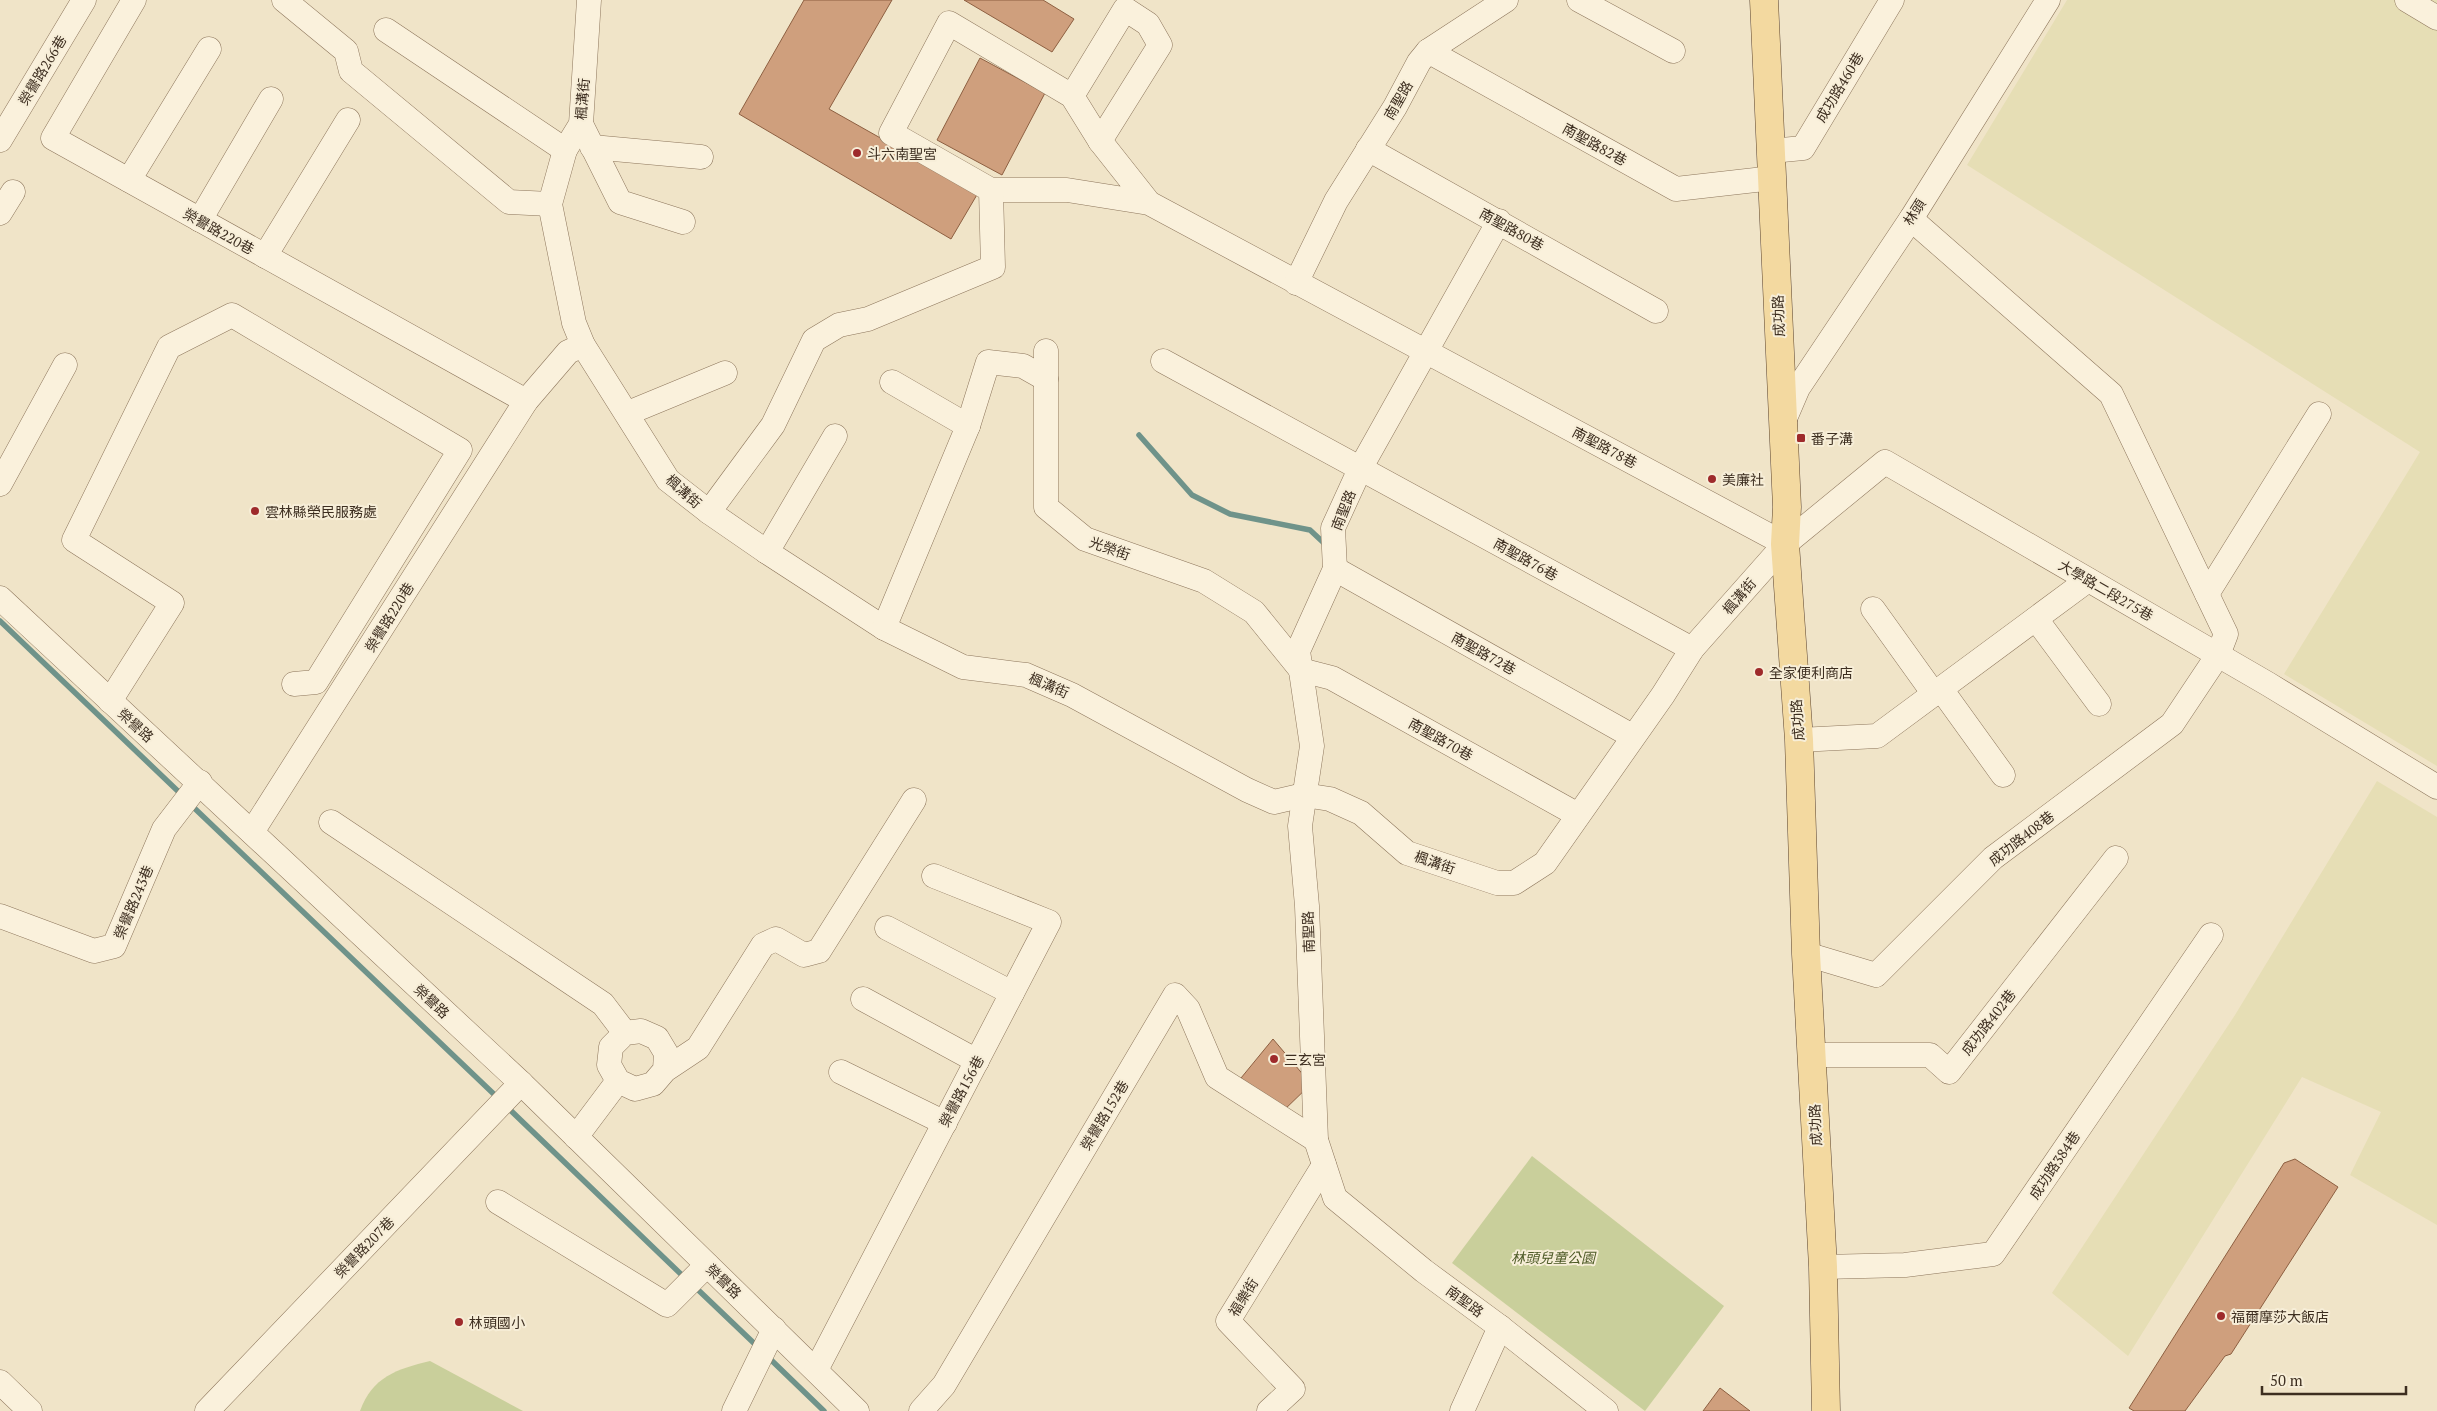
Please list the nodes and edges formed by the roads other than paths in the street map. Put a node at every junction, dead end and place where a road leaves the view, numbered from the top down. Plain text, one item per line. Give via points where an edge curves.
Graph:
1 (84, 0) edge
2 (134, 0) edge
3 (284, 0) edge
4 (589, 0) edge
5 (1579, 0) edge
6 (1764, 0) edge
7 (1892, 0) edge
8 (2048, 0) edge
9 (2407, 0) edge
10 (1490, 4) edge
11 (2437, 18) edge
12 (386, 30) dead end
13 (209, 48) dead end
14 (1428, 51) junction
15 (1673, 51) dead end
16 (1072, 96) junction
17 (271, 99) dead end
18 (348, 120) dead end
19 (581, 124) junction
20 (0, 140) edge
21 (1100, 142) junction
22 (592, 146) junction
23 (1368, 149) junction
24 (565, 150) junction
25 (1772, 151) junction
26 (701, 158) dead end
27 (1773, 178) junction
28 (129, 180) junction
29 (991, 190) junction
30 (13, 192) dead end
31 (1149, 203) junction
32 (550, 204) junction
33 (0, 213) edge
34 (1911, 219) junction
35 (200, 220) junction
36 (683, 222) dead end
37 (1499, 222) junction
38 (265, 256) junction
39 (1296, 283) junction
40 (1656, 311) dead end
41 (583, 345) junction
42 (1046, 351) dead end
43 (1426, 351) junction
44 (1163, 361) dead end
45 (65, 365) dead end
46 (725, 373) dead end
47 (1046, 379) junction
48 (892, 382) dead end
49 (526, 401) junction
50 (628, 413) junction
51 (2319, 414) dead end
52 (1782, 425) junction
53 (968, 426) junction
54 (835, 436) dead end
55 (1360, 469) junction
56 (0, 484) edge
57 (709, 512) junction
58 (1785, 544) junction
59 (767, 552) junction
60 (1335, 569) junction
61 (2088, 580) junction
62 (2207, 594) junction
63 (0, 598) edge
64 (1873, 609) dead end
65 (2036, 619) junction
66 (884, 628) junction
67 (1692, 649) junction
68 (2218, 654) junction
69 (1301, 670) junction
70 (294, 684) dead end
71 (1938, 691) junction
72 (110, 701) junction
73 (2099, 704) dead end
74 (1632, 736) junction
75 (1799, 740) junction
76 (2003, 775) dead end
77 (200, 782) junction
78 (2437, 787) edge
79 (1304, 795) junction
80 (914, 800) dead end
81 (1578, 815) junction
82 (331, 822) dead end
83 (252, 832) junction
84 (2116, 858) dead end
85 (934, 876) dead end
86 (0, 916) edge
87 (887, 928) dead end
88 (2211, 935) dead end
89 (1806, 954) junction
90 (1012, 993) junction
91 (863, 999) dead end
92 (624, 1033) junction
93 (1811, 1055) junction
94 (977, 1061) junction
95 (665, 1070) junction
96 (841, 1072) dead end
97 (618, 1081) junction
98 (521, 1084) junction
99 (944, 1123) junction
100 (576, 1137) junction
101 (1316, 1140) junction
102 (1324, 1165) junction
103 (498, 1202) dead end
104 (707, 1265) junction
105 (1823, 1266) junction
106 (1500, 1327) junction
107 (774, 1329) junction
108 (816, 1370) junction
109 (0, 1382) edge
110 (30, 1411) edge
111 (207, 1411) edge
112 (734, 1411) edge
113 (857, 1411) edge
114 (920, 1411) edge
115 (1269, 1411) edge
116 (1462, 1411) edge
117 (1606, 1411) edge
118 (1826, 1411) edge

1 - 20 street, 榮譽路266巷
2 - 28 street, 榮譽路220巷 via 53,138
3 - 32 street via 346,50 352,71 509,202
4 - 19 street, 楓溝街
5 - 15 street
6 - 25 main road, 成功路
7 - 25 street, 成功路460巷 via 1803,148
8 - 34 street, 林頭
9 - 11 street
10 - 14 street, 南聖路
12 - 24 street
13 - 28 street
14 - 23 street, 南聖路
14 - 27 street, 南聖路82巷 via 1676,189
16 - 21 street
16 - 21 street via 1125,9 1148,24 1160,45
16 - 29 street via 949,23 891,133
17 - 35 street
18 - 38 street
19 - 22 street
19 - 24 street, 楓溝街
21 - 31 street
22 - 26 street
22 - 36 street via 620,202
23 - 37 street, 南聖路80巷
23 - 39 street, 南聖路 via 1336,201
24 - 32 street, 楓溝街
25 - 27 main road, 成功路
27 - 52 main road, 成功路
28 - 35 street, 榮譽路220巷
29 - 31 street via 1067,190
29 - 57 street via 993,267 868,319 840,325 814,340 773,425
30 - 33 street
31 - 39 street, 南聖路78巷
32 - 41 street, 楓溝街 via 574,323
34 - 52 street, 林頭 via 1798,388
34 - 62 street via 2111,394
35 - 38 street, 榮譽路220巷
37 - 40 street, 南聖路80巷
37 - 43 street, 南聖路
38 - 49 street, 榮譽路220巷
39 - 43 street, 南聖路78巷
41 - 49 street, 榮譽路220巷 via 568,352
41 - 50 street, 楓溝街
42 - 47 street, 光榮街
43 - 55 street, 南聖路
43 - 58 street, 南聖路78巷
44 - 55 street, 南聖路76巷
45 - 56 street
46 - 50 street
47 - 53 street via 1023,366 988,362
47 - 69 street, 光榮街 via 1046,507 1084,539 1204,581 1254,612
48 - 53 street
49 - 83 street, 榮譽路220巷
50 - 57 street, 楓溝街 via 668,480
51 - 62 street
52 - 58 main road, 成功路 via 1787,507
53 - 66 street
54 - 59 street
55 - 60 street, 南聖路 via 1333,528
55 - 67 street, 南聖路76巷
57 - 59 street, 楓溝街
58 - 61 street, 大學路二段275巷 via 1885,462
58 - 67 street, 楓溝街
58 - 75 main road, 成功路
59 - 66 street, 楓溝街
60 - 69 street, 南聖路 via 1298,651
60 - 74 street, 南聖路72巷
61 - 65 street
61 - 68 street, 大學路二段275巷
62 - 68 street via 2226,634
63 - 72 street, 榮譽路
64 - 71 street
65 - 71 street
65 - 73 street
66 - 79 street, 楓溝街 via 963,667 1026,675 1072,695 1246,790 1274,802
67 - 74 street, 楓溝街
68 - 78 street, 大學路二段275巷
68 - 89 street, 成功路408巷 via 2172,724 1993,858 1876,975
69 - 79 street, 南聖路 via 1312,746
69 - 81 street, 南聖路70巷 via 1332,678
70 - 72 street via 316,682 460,450 232,315 169,347 74,540 172,603
71 - 75 street via 1877,736
71 - 76 street
72 - 77 street, 榮譽路
74 - 81 street, 楓溝街
75 - 89 main road, 成功路
77 - 83 street, 榮譽路
77 - 86 street, 榮譽路243巷 via 164,829 114,946 94,951
79 - 81 street, 楓溝街 via 1330,799 1361,813 1407,853 1497,883 1514,883 1545,863
79 - 101 street, 南聖路 via 1300,826 1307,906
80 - 95 street via 818,951 804,955 776,939 763,944 698,1048
82 - 92 street via 603,1004
83 - 98 street, 榮譽路
84 - 93 street, 成功路402巷 via 1949,1072 1930,1055
85 - 90 street, 榮譽路156巷 via 1049,922
87 - 90 street
88 - 105 street, 成功路384巷 via 1992,1254 1905,1265
89 - 93 main road, 成功路
90 - 94 street, 榮譽路156巷
91 - 94 street
92 - 95 street via 641,1031 657,1038 666,1053
92 - 97 street via 611,1046 609,1065
93 - 105 main road, 成功路
94 - 99 street, 榮譽路156巷
95 - 97 street via 653,1084 635,1089
96 - 99 street
97 - 100 street
98 - 100 street, 榮譽路
98 - 111 street, 榮譽路207巷
99 - 108 street, 榮譽路156巷
100 - 104 street, 榮譽路
101 - 102 street, 南聖路
101 - 114 street, 榮譽路152巷 via 1217,1077 1188,1009 1175,995 944,1384
102 - 106 street, 南聖路 via 1335,1198 1424,1271
102 - 115 street, 福樂街 via 1228,1321 1293,1389
103 - 104 street via 667,1306
104 - 107 street, 榮譽路
105 - 118 main road, 成功路
106 - 116 street
106 - 117 street, 南聖路
107 - 108 street, 榮譽路
107 - 112 street
108 - 113 street, 榮譽路
109 - 110 street

